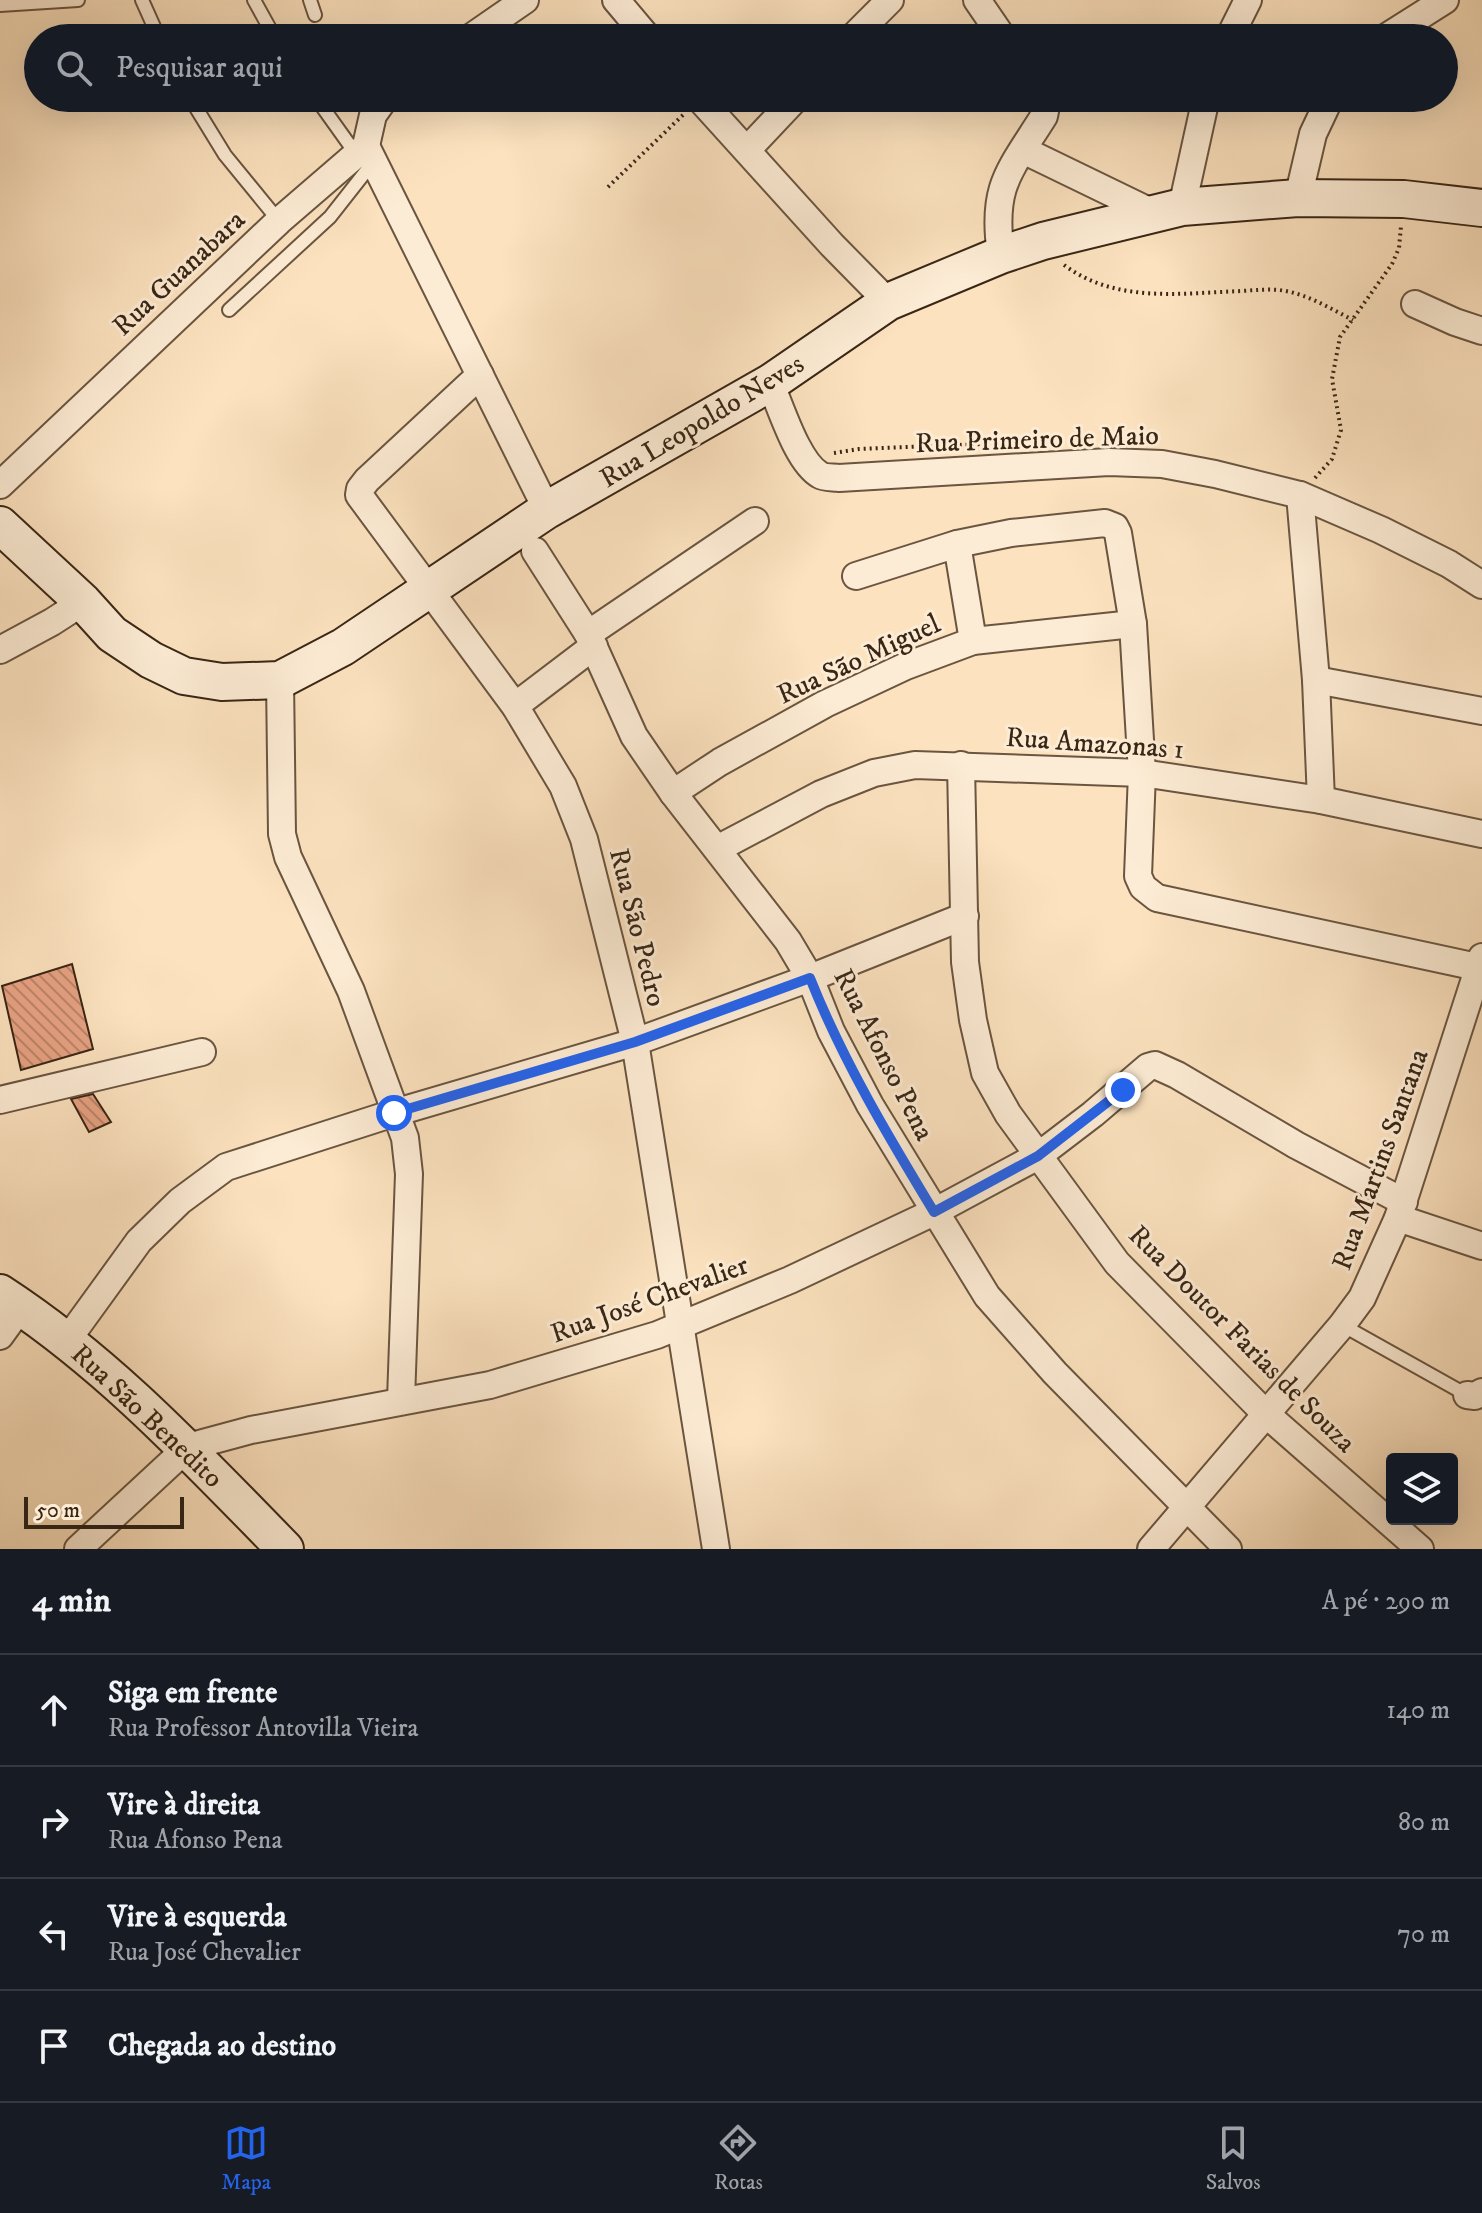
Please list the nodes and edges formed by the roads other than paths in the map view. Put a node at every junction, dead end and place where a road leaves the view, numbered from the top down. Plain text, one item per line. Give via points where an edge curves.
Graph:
1 (78, 0) edge
2 (142, 0) edge
3 (254, 0) edge
4 (310, 0) edge
5 (525, 0) edge
6 (616, 0) edge
7 (890, 0) edge
8 (977, 0) edge
9 (1248, 0) edge
10 (1445, 0) edge
11 (0, 5) edge
12 (315, 15) dead end
13 (153, 24) edge
14 (267, 24) edge
15 (490, 24) edge
16 (636, 24) edge
17 (866, 24) edge
18 (993, 24) edge
19 (1236, 24) edge
20 (1407, 24) edge
21 (199, 112) edge
22 (328, 112) edge
23 (375, 112) edge
24 (711, 112) edge
25 (783, 112) edge
26 (1045, 112) edge
27 (1201, 112) edge
28 (1323, 112) edge
29 (747, 150) junction
30 (1023, 150) junction
31 (365, 154) junction
32 (1298, 198) junction
33 (1482, 208) edge
34 (1168, 210) junction
35 (279, 221) junction
36 (1001, 255) junction
37 (888, 302) junction
38 (1415, 304) dead end
39 (229, 310) dead end
40 (1482, 331) edge
41 (480, 375) junction
42 (770, 383) junction
43 (0, 485) edge
44 (1300, 495) junction
45 (547, 510) junction
46 (755, 521) dead end
47 (0, 525) edge
48 (957, 544) junction
49 (535, 551) dead end
50 (856, 576) dead end
51 (1482, 585) edge
52 (427, 589) junction
53 (83, 602) junction
54 (1133, 624) junction
55 (591, 640) junction
56 (973, 641) junction
57 (0, 650) edge
58 (280, 680) junction
59 (1316, 680) junction
60 (515, 706) junction
61 (1482, 711) edge
62 (961, 765) junction
63 (1142, 773) junction
64 (673, 793) junction
65 (1321, 800) junction
66 (1482, 834) edge
67 (717, 849) junction
68 (965, 916) junction
69 (1481, 964) edge
70 (810, 978) junction
71 (635, 1042) junction
72 (202, 1052) dead end
73 (0, 1100) edge
74 (394, 1113) junction
75 (1038, 1156) junction
76 (1401, 1210) junction
77 (934, 1212) junction
78 (1482, 1246) edge
79 (11, 1300) edge
80 (681, 1325) junction
81 (1342, 1325) junction
82 (0, 1336) edge
83 (68, 1339) junction
84 (1474, 1394) edge
85 (401, 1400) junction
86 (1266, 1414) junction
87 (188, 1447) junction
88 (1187, 1507) junction
89 (78, 1549) edge
90 (285, 1549) edge
91 (716, 1549) edge
92 (1151, 1549) edge
93 (1228, 1549) edge
94 (1420, 1549) edge

1 - 11 lane
2 - 13 lane
3 - 14 lane
4 - 12 lane
5 - 15 street
6 - 16 street
7 - 17 street
8 - 18 street
9 - 19 street
10 - 20 street
21 - 35 lane via 225,155
22 - 31 lane
23 - 31 street
24 - 29 street
25 - 29 street
26 - 30 street
27 - 34 street
28 - 32 street
29 - 37 street
30 - 34 street
30 - 36 street via 998,202
31 - 35 street, Rua Guanabara
31 - 39 lane via 330,217
31 - 41 street
32 - 33 street, Rua Leopoldo Neves via 1404,199
32 - 34 street, Rua Leopoldo Neves
34 - 36 street, Rua Leopoldo Neves
35 - 43 street, Rua Guanabara
36 - 37 street, Rua Leopoldo Neves
37 - 42 street, Rua Leopoldo Neves
38 - 40 street
41 - 45 street
41 - 52 street, Rua São Pedro via 360,489 361,500
42 - 44 street, Rua Primeiro de Maio via 797,446 821,476 1109,462 1215,474
42 - 45 street, Rua Leopoldo Neves
44 - 51 street, Rua Primeiro de Maio via 1395,536
44 - 59 street
45 - 52 street, Rua Leopoldo Neves
46 - 55 street
47 - 53 street, Rua Leopoldo Neves
48 - 50 street
48 - 54 street via 1011,533 1105,523 1115,527
48 - 56 street
49 - 55 street, Rua Afonso Pena
52 - 58 street, Rua Leopoldo Neves via 343,647
52 - 60 street, Rua São Pedro
53 - 57 street
53 - 58 street, Rua Leopoldo Neves via 112,634 184,676 222,682
54 - 56 street, Rua São Miguel
54 - 63 street
55 - 60 street
55 - 64 street, Rua Afonso Pena via 634,736
56 - 64 street, Rua São Miguel via 825,704
58 - 74 street via 282,834 288,857 351,991
59 - 61 street
59 - 65 street
60 - 71 street, Rua São Pedro via 563,786 584,839
62 - 63 street, Rua Amazonas 1
62 - 67 street, Rua Amazonas 1 via 915,765 874,773 821,794
62 - 68 street, Rua Doutor Farias de Souza
63 - 65 street, Rua Amazonas 1
63 - 69 street via 1138,876 1157,898
64 - 67 street, Rua Afonso Pena
65 - 66 street, Rua Amazonas 1
67 - 70 street, Rua Afonso Pena
68 - 70 street
68 - 75 street, Rua Doutor Farias de Souza via 965,962 985,1073
69 - 76 street, Rua Martins Santana
70 - 71 street
70 - 77 street, Rua Afonso Pena via 831,1031
71 - 74 street
71 - 80 street, Rua São Pedro
72 - 73 street
74 - 83 street via 226,1167 139,1241
74 - 85 street via 405,1138 409,1174
75 - 76 street, Rua José Chevalier via 1148,1067 1162,1066
75 - 77 street, Rua José Chevalier
75 - 86 street, Rua Doutor Farias de Souza via 1117,1263
76 - 78 street
76 - 81 street, Rua Martins Santana via 1362,1298
77 - 80 street, Rua José Chevalier
77 - 88 street, Rua Afonso Pena via 987,1296
79 - 82 street
79 - 83 street, Rua São Benedito
80 - 85 street, Rua José Chevalier via 490,1385
80 - 91 street, Rua São Pedro
81 - 84 lane
81 - 86 street, Rua Martins Santana
83 - 87 street, Rua São Benedito
85 - 87 street, Rua José Chevalier
86 - 88 street, Rua Martins Santana
86 - 94 street, Rua Doutor Farias de Souza
87 - 89 street, Rua José Chevalier
87 - 90 street, Rua São Benedito
88 - 92 street, Rua Martins Santana
88 - 93 street, Rua Afonso Pena

